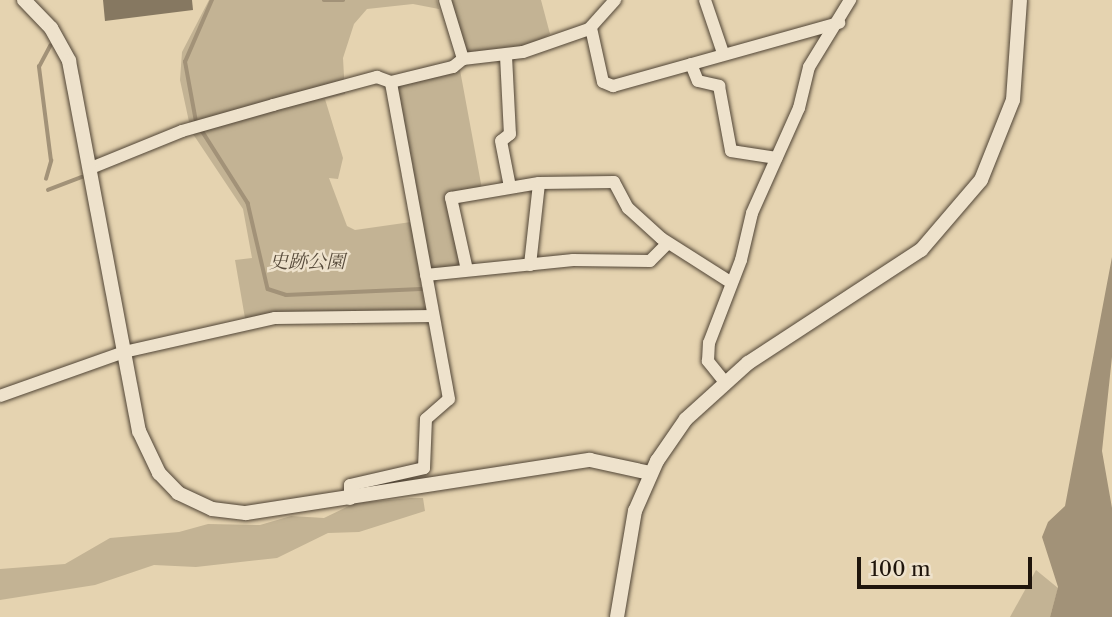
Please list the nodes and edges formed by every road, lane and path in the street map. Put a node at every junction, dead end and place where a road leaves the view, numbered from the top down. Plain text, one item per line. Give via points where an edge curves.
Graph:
1 (24, 0) edge
2 (445, 0) edge
3 (615, 0) edge
4 (705, 0) edge
5 (850, 0) edge
6 (1020, 0) edge
7 (839, 23) junction
8 (591, 28) junction
9 (723, 53) junction
10 (506, 56) junction
11 (463, 59) junction
12 (691, 64) junction
13 (391, 82) junction
14 (776, 158) junction
15 (91, 168) junction
16 (539, 183) junction
17 (510, 187) junction
18 (668, 243) junction
19 (530, 265) junction
20 (467, 270) junction
21 (426, 275) junction
22 (727, 279) dead end
23 (433, 316) junction
24 (124, 352) junction
25 (724, 381) junction
26 (0, 396) edge
27 (650, 473) junction
28 (350, 499) junction
29 (617, 617) edge

1 - 15 street via 51,28 69,61
2 - 11 street
3 - 8 street
4 - 9 street
5 - 7 street
6 - 25 street via 1019,64 1010,113 993,157 963,205 903,264
7 - 9 street
7 - 14 street via 809,67
8 - 10 street
8 - 12 street via 608,85 636,83
9 - 12 street
10 - 11 street
10 - 17 street via 510,134 501,141
11 - 13 street via 453,67
12 - 14 street via 698,81 719,86 732,151
13 - 15 street via 377,77 193,127
13 - 21 street
14 - 25 street via 752,213 741,260 709,343 708,360
15 - 24 street
16 - 17 street
16 - 18 street via 617,182 628,208
16 - 19 street
17 - 20 street via 451,198
18 - 19 street via 650,261
18 - 22 street
19 - 20 street
20 - 21 street
21 - 23 street
23 - 24 street via 275,318
23 - 28 street via 449,399 426,419 426,466 350,485
24 - 26 street
24 - 28 street via 143,442 178,493 232,513
25 - 27 street via 686,419
27 - 28 street via 590,460
27 - 29 street via 626,541

